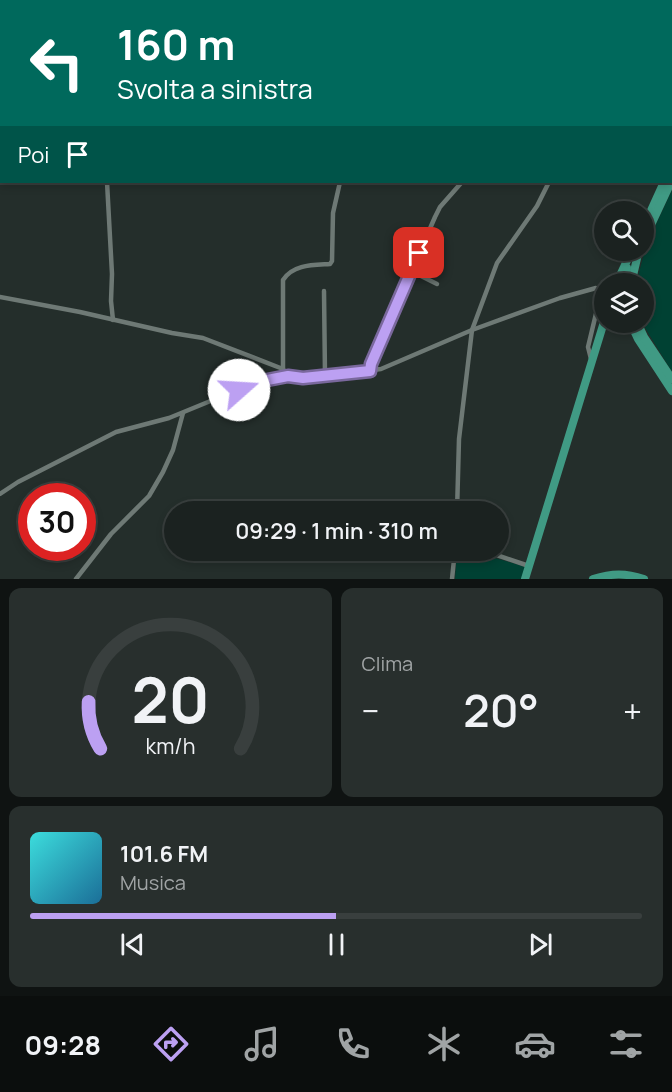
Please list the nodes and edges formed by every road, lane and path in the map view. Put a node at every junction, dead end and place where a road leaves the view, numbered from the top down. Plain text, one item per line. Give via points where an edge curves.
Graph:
1 (107, 183) edge
2 (340, 183) edge
3 (461, 183) edge
4 (548, 183) edge
5 (664, 183) edge
6 (671, 183) edge
7 (654, 204) edge
8 (654, 219) edge
9 (411, 271) junction
10 (437, 284) dead end
11 (324, 291) dead end
12 (0, 297) edge
13 (113, 320) junction
14 (472, 330) junction
15 (601, 333) edge
16 (635, 333) edge
17 (642, 333) edge
18 (592, 364) junction
19 (283, 369) junction
20 (370, 371) junction
21 (288, 376) junction
22 (325, 376) junction
23 (672, 379) edge
24 (672, 391) edge
25 (183, 413) junction
26 (0, 494) edge
27 (457, 501) edge
28 (509, 559) edge
29 (454, 561) edge
30 (529, 566) junction
31 (76, 579) edge
32 (452, 579) edge
33 (525, 579) edge
34 (593, 579) edge
35 (644, 579) edge

1 - 13 street
2 - 19 street via 333,213 332,261 302,267 283,280
3 - 9 street via 440,207
4 - 14 street via 497,262
5 - 7 highway
6 - 8 highway
9 - 10 street
9 - 20 street
11 - 22 street
12 - 13 street
13 - 19 street via 203,338
14 - 18 street via 596,288 600,297 588,348
14 - 20 street
14 - 27 street via 459,439
15 - 18 highway
16 - 24 highway
17 - 23 highway
18 - 30 highway
19 - 21 street
20 - 22 street
21 - 22 street
21 - 25 street via 257,382
25 - 26 street via 116,432
25 - 31 street via 173,450 149,496 111,534
28 - 30 street
29 - 32 street
30 - 33 highway
34 - 35 highway via 627,573

